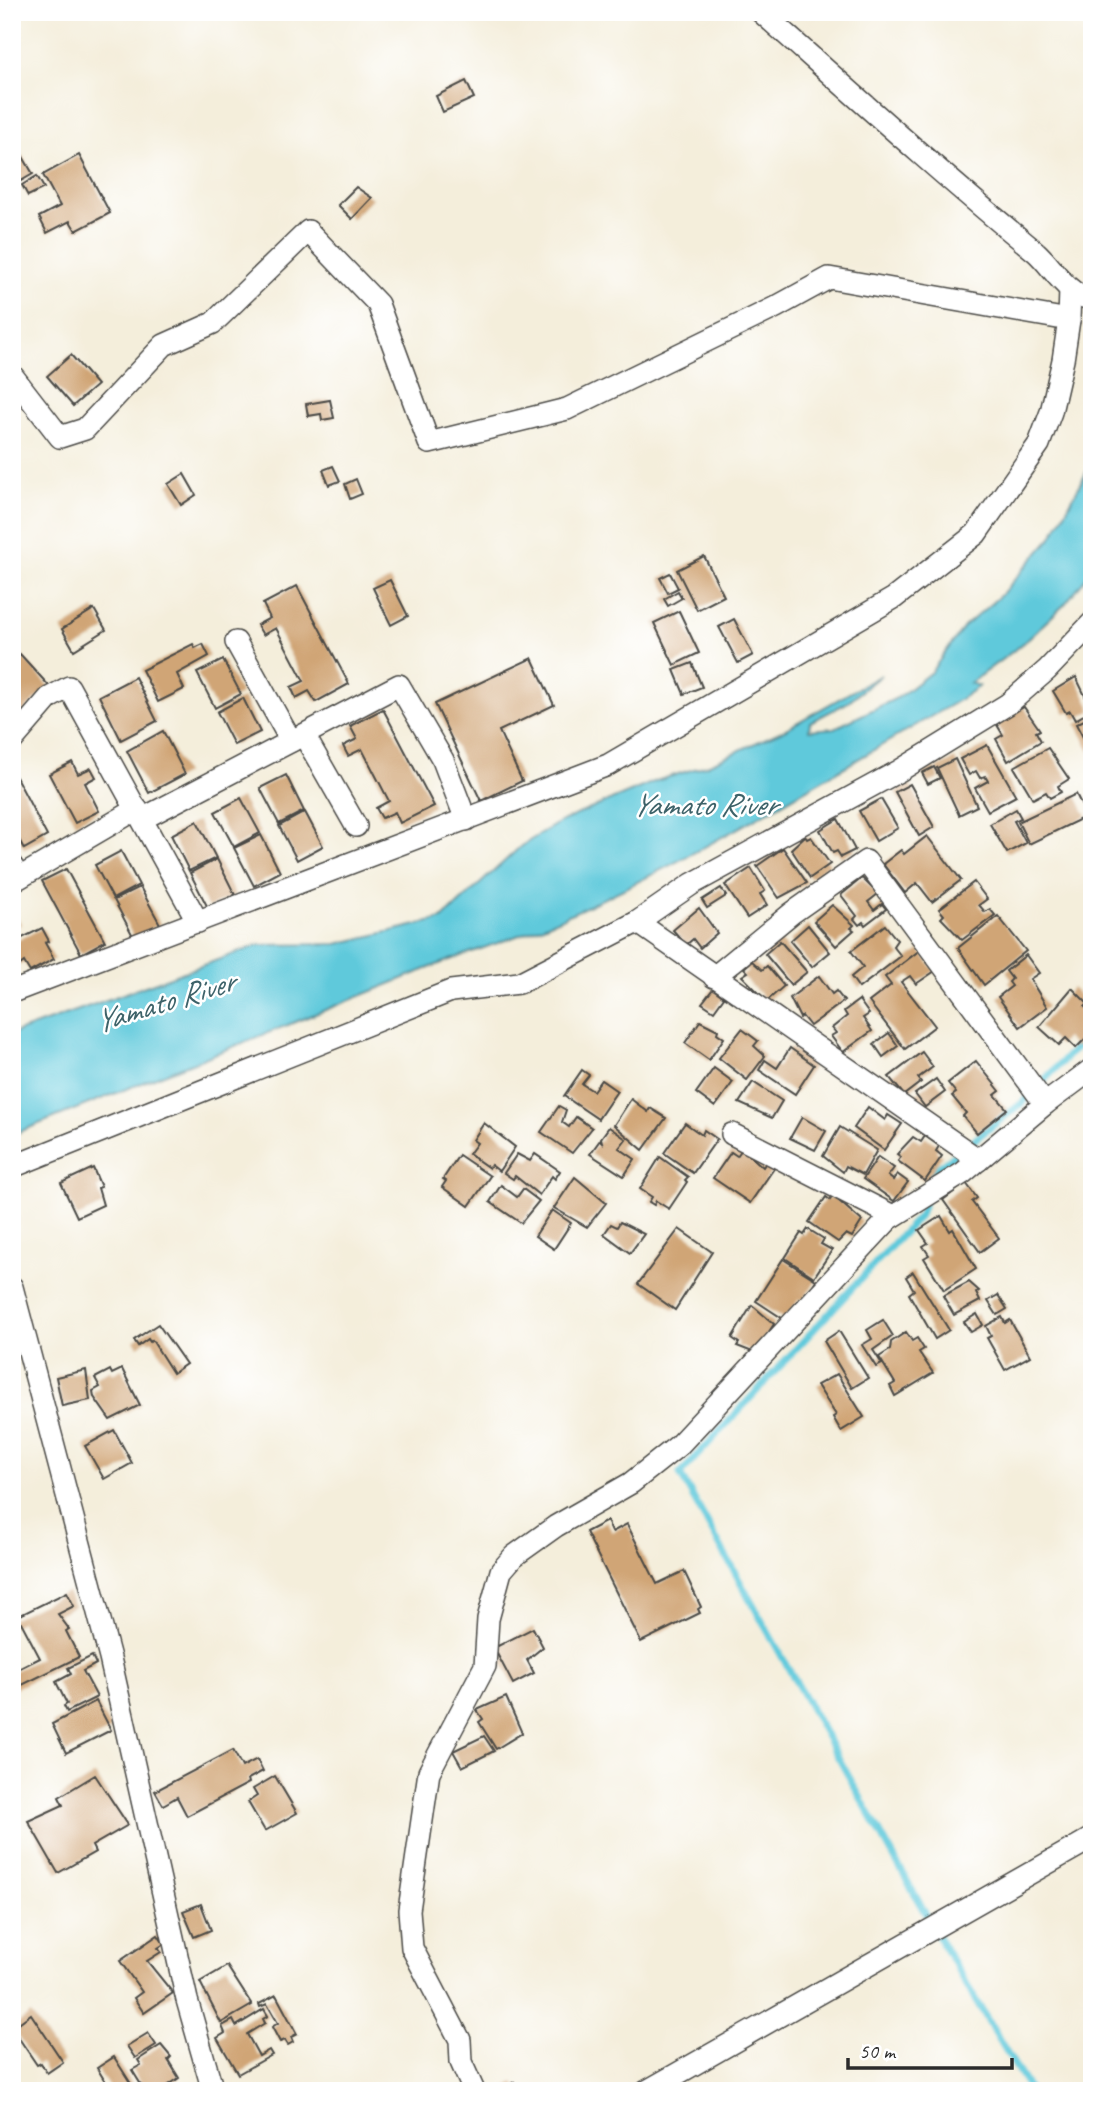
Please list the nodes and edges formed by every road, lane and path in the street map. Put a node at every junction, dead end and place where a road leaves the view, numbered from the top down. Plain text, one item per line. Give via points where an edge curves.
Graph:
1 (761, 12) edge
2 (1082, 296) edge
3 (1069, 320) junction
4 (12, 375) edge
5 (1092, 623) edge
6 (236, 642) dead end
7 (297, 738) junction
8 (12, 741) edge
9 (140, 814) junction
10 (466, 820) junction
11 (356, 826) dead end
12 (12, 866) edge
13 (198, 922) junction
14 (637, 922) junction
15 (714, 977) junction
16 (12, 992) edge
17 (1092, 1069) edge
18 (1045, 1104) junction
19 (732, 1134) dead end
20 (979, 1160) junction
21 (12, 1167) edge
22 (893, 1216) junction
23 (12, 1287) edge
24 (1092, 1838) edge
25 (213, 2091) edge
26 (474, 2091) edge
27 (647, 2091) edge

1 - 2 street
2 - 3 street
3 - 4 street via 829,278 566,408 429,443 379,304 308,231 213,323 164,345 85,429 60,437
3 - 10 street via 1051,412 1039,444 976,534 894,598 608,765
5 - 14 street via 1008,704 899,771 692,884
6 - 7 street
7 - 9 street
7 - 10 street via 399,685 443,760
7 - 11 street
8 - 9 street via 49,698 69,687
9 - 12 street via 19,878
9 - 13 street
10 - 13 street
13 - 16 street
14 - 15 street
14 - 21 street via 519,983 452,991
15 - 18 street via 792,913 866,861
15 - 20 street
17 - 18 street
18 - 20 street
19 - 22 street
20 - 22 street
22 - 26 street via 679,1445 631,1483 556,1526 501,1571 488,1619 485,1666 429,1772 409,1910 412,1948 460,2040 461,2062
23 - 25 street via 110,1658 187,2000
24 - 27 street

